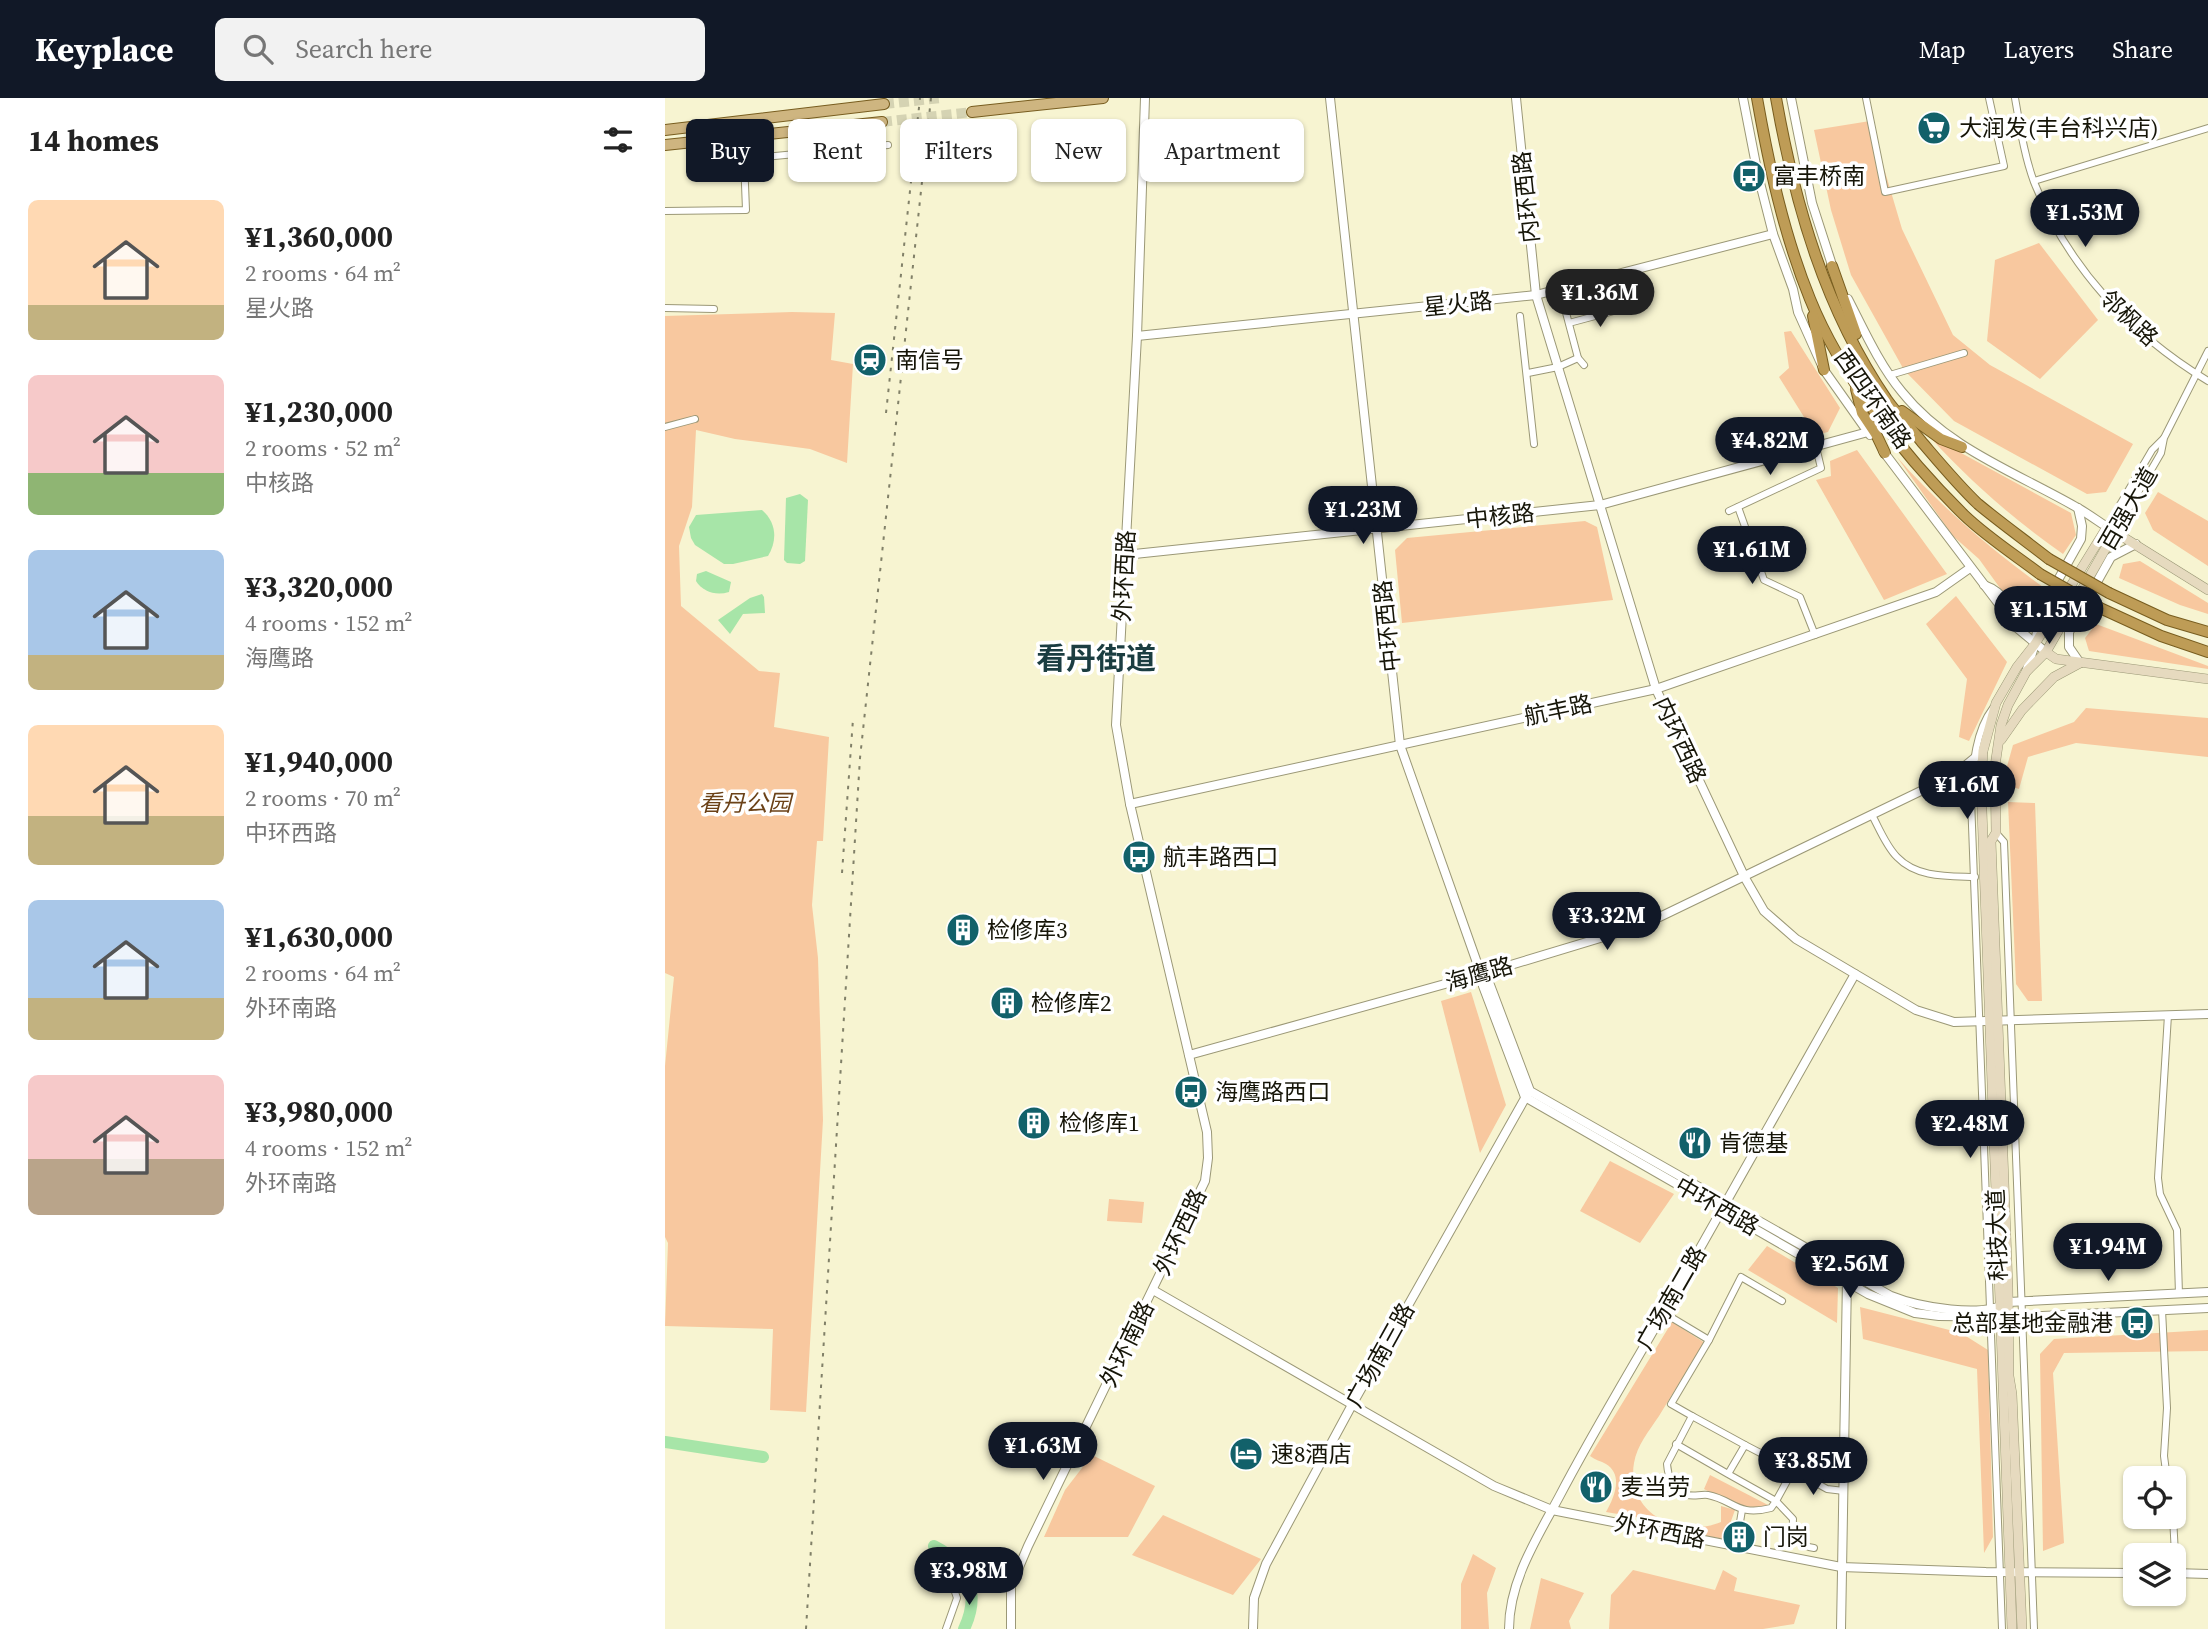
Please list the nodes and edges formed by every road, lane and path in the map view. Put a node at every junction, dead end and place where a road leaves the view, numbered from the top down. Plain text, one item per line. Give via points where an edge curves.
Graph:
1 (1103, 98) edge
2 (1145, 98) edge
3 (1330, 98) edge
4 (1516, 98) edge
5 (1742, 98) edge
6 (1757, 98) edge
7 (1776, 98) edge
8 (1791, 98) edge
9 (1866, 98) edge
10 (1989, 98) edge
11 (2015, 98) edge
12 (884, 104) dead end
13 (972, 112) tunnel mouth
14 (2208, 128) edge
15 (665, 130) edge
16 (788, 132) edge
17 (665, 145) edge
18 (888, 145) dead end
19 (2034, 181) junction
20 (665, 211) edge
21 (1773, 234) junction
22 (1832, 266) junction
23 (1536, 295) junction
24 (1810, 300) junction
25 (665, 308) edge
26 (1625, 308) dead end
27 (714, 309) dead end
28 (1566, 309) dead end
29 (1353, 315) junction
30 (1520, 316) dead end
31 (1569, 323) junction
32 (1137, 337) junction
33 (2208, 351) edge
34 (1963, 353) dead end
35 (1578, 358) junction
36 (1584, 365) dead end
37 (1867, 366) junction
38 (1558, 367) junction
39 (1824, 370) junction
40 (1528, 373) junction
41 (2195, 374) junction
42 (1890, 375) junction
43 (2208, 381) edge
44 (1854, 383) junction
45 (1888, 400) junction
46 (695, 419) dead end
47 (665, 426) edge
48 (1868, 432) junction
49 (1534, 444) dead end
50 (1816, 447) junction
51 (1962, 447) junction
52 (1885, 453) junction
53 (1600, 505) junction
54 (1738, 508) junction
55 (2078, 508) junction
56 (1729, 510) dead end
57 (1376, 530) junction
58 (2111, 530) junction
59 (2136, 544) junction
60 (1125, 555) junction
61 (1970, 568) junction
62 (1984, 585) junction
63 (2208, 590) edge
64 (2040, 612) junction
65 (2208, 632) edge
66 (1815, 635) junction
67 (2035, 644) junction
68 (2046, 652) junction
69 (2208, 652) edge
70 (2080, 663) junction
71 (2027, 672) junction
72 (2208, 679) edge
73 (1656, 689) junction
74 (1996, 703) junction
75 (1400, 745) junction
76 (1998, 745) junction
77 (1983, 751) junction
78 (1974, 759) junction
79 (1131, 804) junction
80 (1872, 815) junction
81 (1996, 832) junction
82 (1979, 877) junction
83 (1745, 878) junction
84 (1481, 974) junction
85 (1855, 974) junction
86 (2208, 1014) edge
87 (2168, 1015) junction
88 (1989, 1021) junction
89 (2010, 1021) junction
90 (1189, 1055) junction
91 (1528, 1094) junction
92 (1724, 1206) junction
93 (1848, 1277) junction
94 (1153, 1290) junction
95 (2208, 1292) edge
96 (2179, 1294) junction
97 (1782, 1301) dead end
98 (2021, 1301) junction
99 (2208, 1308) edge
100 (2162, 1310) junction
101 (1999, 1311) junction
102 (1664, 1313) junction
103 (2021, 1317) junction
104 (1709, 1340) junction
105 (1353, 1403) junction
106 (1692, 1416) junction
107 (1676, 1444) junction
108 (1745, 1445) junction
109 (2165, 1466) edge
110 (1793, 1470) junction
111 (1728, 1474) junction
112 (1844, 1491) junction
113 (1776, 1501) junction
114 (1552, 1510) junction
115 (1742, 1510) junction
116 (1738, 1534) dead end
117 (1814, 1548) dead end
118 (1841, 1566) junction
119 (1999, 1572) junction
120 (2015, 1572) junction
121 (2031, 1573) junction
122 (2123, 1573) edge
123 (2186, 1573) edge
124 (2208, 1574) edge
125 (952, 1583) dead end
126 (946, 1629) edge
127 (1011, 1629) edge
128 (1253, 1629) edge
129 (1509, 1629) edge
130 (1841, 1629) edge
131 (2001, 1629) edge
132 (2012, 1629) edge
133 (2022, 1629) edge
134 (2033, 1629) edge

1 - 13 main road
2 - 32 street, 外环西路
3 - 29 street, 中环西路
4 - 23 street, 内环西路
5 - 21 street, 西四环南路
6 - 24 highway, 西四环南路 via 1781,213
7 - 37 highway, 西四环南路 via 1812,250
8 - 22 street, 西四环南路 via 1812,203
9 - 10 street via 1885,192 2004,166
11 - 19 street, 邻枫路
12 - 15 main road
14 - 19 street
16 - 17 main road
18 - 20 street via 744,159 746,210
19 - 41 street, 邻枫路 via 2073,256 2104,298 2144,337
21 - 23 street, 星火路
21 - 39 street, 西四环南路 via 1798,312
22 - 37 highway
22 - 42 street, 西四环南路
23 - 29 street, 星火路
23 - 38 street, 内环西路
24 - 39 highway
24 - 44 highway, 西四环南路
25 - 27 street
26 - 31 street
28 - 31 street
29 - 32 street, 星火路
29 - 57 street, 中环西路
30 - 40 street
31 - 35 street
32 - 60 street, 外环西路
33 - 41 street, 百强大道
34 - 42 street
35 - 36 street
35 - 38 street
37 - 45 highway, 西四环南路
38 - 40 street
38 - 53 street, 内环西路
39 - 48 street, 西四环南路
40 - 49 street
41 - 43 street, 邻枫路
41 - 58 street, 百强大道
42 - 51 street, 西四环南路 via 1923,414
44 - 52 highway via 1862,413
44 - 69 highway, 西四环南路, bridge via 1919,467 1966,517 2040,574 2161,636
45 - 51 highway via 1941,439
45 - 65 highway, 西四环南路, bridge via 1977,502 2049,559 2167,620
46 - 47 street
48 - 50 street, 中核路
48 - 52 street, 西四环南路
50 - 53 street, 中核路
50 - 54 street via 1821,468
51 - 55 street, 西四环南路
52 - 61 street, 西四环南路
53 - 57 street, 中核路
53 - 73 street, 内环西路
54 - 56 street
54 - 66 street via 1764,580 1800,597
55 - 58 street, 西四环南路
55 - 64 street via 2081,540
57 - 60 street, 中核路
57 - 75 street, 中环西路
58 - 59 main road
58 - 67 main road, 百强大道
58 - 68 main road, 百强大道
59 - 63 main road
59 - 70 street via 2111,557 2069,632 2069,647
60 - 79 street, 外环西路 via 1117,725
61 - 62 street, 西四环南路
61 - 66 street, 航丰路 via 1936,592
62 - 64 street via 1996,589 2019,614
62 - 67 street, 西四环南路
64 - 67 street
66 - 73 street, 航丰路
67 - 68 street, 西四环南路
67 - 71 street
67 - 74 main road, 科技大道
68 - 70 main road via 2056,659
68 - 71 main road, 科技大道
70 - 72 main road
70 - 76 main road via 2055,677 2009,726
71 - 76 main road, 科技大道 via 2008,705
73 - 75 street, 航丰路
73 - 83 street, 内环西路
74 - 77 main road, 科技大道
74 - 78 street via 1982,728
75 - 79 street, 航丰路
75 - 84 street, 中环西路
76 - 81 main road, 科技大道
77 - 78 street, 海鹰路
77 - 82 main road, 科技大道
78 - 80 street, 海鹰路 via 1954,775
78 - 82 street via 1971,799
79 - 90 street, 外环西路
80 - 82 street via 1895,856 1905,863 1923,873
80 - 83 street, 海鹰路
81 - 88 main road, 科技大道 via 1991,841
81 - 89 street via 2004,842
82 - 88 main road, 科技大道
83 - 84 street, 海鹰路 via 1643,926
83 - 85 street, 内环西路 via 1778,926
84 - 90 street, 海鹰路
84 - 91 street, 中环西路 via 1490,985
85 - 88 street, 内环西路 via 1936,1018
85 - 92 street, 广场南二路
86 - 87 street, 内环西路
87 - 89 street, 内环西路
87 - 96 street via 2158,1178 2160,1194 2177,1230
88 - 89 street, 内环西路
88 - 101 main road, 科技大道
89 - 98 street
90 - 94 street, 外环西路 via 1207,1132 1205,1181
91 - 92 street, 中环西路
91 - 105 street, 广场南三路
92 - 93 street, 中环西路
92 - 102 street, 广场南二路
93 - 101 street, 中环西路 via 1883,1301 1915,1313 1939,1316
93 - 112 street
94 - 105 street, 外环西路
94 - 127 street, 外环南路 via 1011,1586
95 - 96 street, 中环西路
96 - 98 street, 中环西路
97 - 104 street via 1741,1278
98 - 101 street, 中环西路
98 - 103 street
99 - 100 street, 中环西路
100 - 103 street, 中环西路
100 - 109 street
101 - 103 street, 中环西路
101 - 119 street
101 - 120 main road, 科技大道
102 - 104 street
102 - 114 street, 广场南二路
103 - 121 street
104 - 106 street via 1671,1404
105 - 114 street, 外环西路 via 1495,1486
105 - 128 street, 广场南三路 via 1266,1564 1254,1598
106 - 107 street
106 - 108 street
107 - 111 street
107 - 115 street via 1667,1464 1672,1484 1682,1494 1706,1495
108 - 110 street
108 - 111 street
110 - 112 street via 1827,1489
110 - 113 street
111 - 113 street
112 - 118 street
113 - 115 street via 1762,1511
113 - 117 street via 1793,1519 1792,1531 1798,1540
114 - 118 street, 外环西路
114 - 129 street, 广场南二路 via 1516,1582
115 - 116 street
118 - 119 street, 外环西路
118 - 130 street
119 - 120 street, 外环西路
119 - 131 street
120 - 121 street, 外环西路
120 - 132 main road, 科技大道
120 - 133 main road, 科技大道
121 - 122 street, 外环西路
121 - 134 street
123 - 124 street
125 - 126 street via 957,1598

